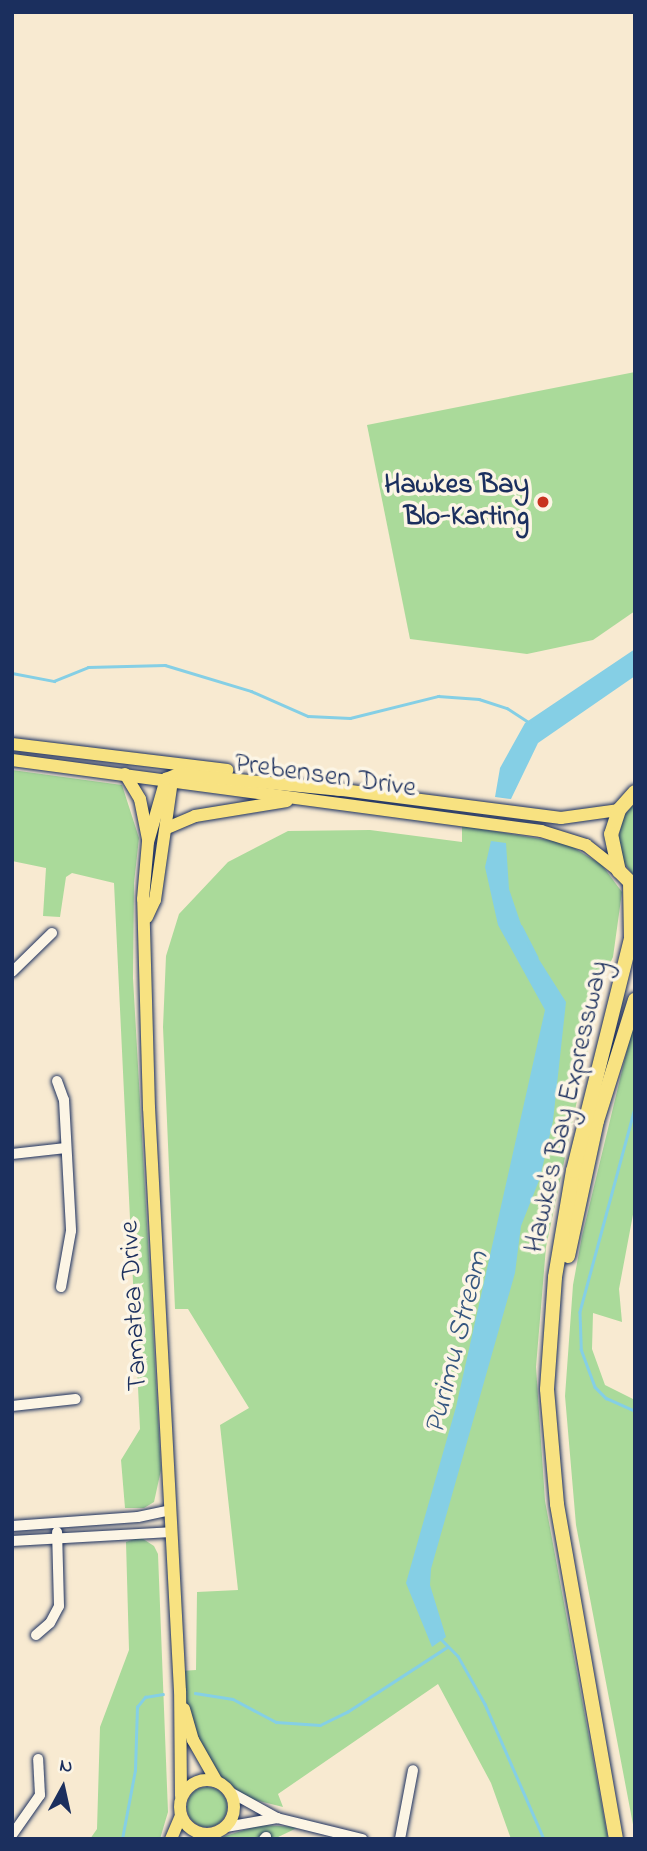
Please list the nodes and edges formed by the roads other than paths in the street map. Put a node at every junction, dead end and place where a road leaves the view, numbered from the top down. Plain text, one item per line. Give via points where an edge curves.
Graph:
1 (12, 746) edge
2 (12, 760) edge
3 (125, 774) junction
4 (169, 779) junction
5 (340, 790) junction
6 (634, 791) edge
7 (318, 800) junction
8 (619, 810) junction
9 (167, 828) junction
10 (148, 842) junction
11 (619, 871) junction
12 (633, 885) edge
13 (147, 917) junction
14 (52, 933) dead end
15 (12, 972) edge
16 (635, 1000) edge
17 (58, 1081) dead end
18 (66, 1148) junction
19 (12, 1154) edge
20 (61, 1287) dead end
21 (76, 1399) dead end
22 (12, 1406) edge
23 (170, 1510) junction
24 (56, 1524) junction
25 (12, 1526) edge
26 (171, 1532) junction
27 (57, 1538) junction
28 (12, 1541) edge
29 (36, 1634) dead end
30 (180, 1691) junction
31 (38, 1759) dead end
32 (413, 1770) dead end
33 (217, 1782) junction
34 (230, 1792) junction
35 (181, 1796) junction
36 (181, 1816) junction
37 (277, 1818) junction
38 (226, 1826) junction
39 (12, 1835) edge
40 (206, 1837) edge
41 (171, 1839) edge
42 (362, 1839) edge
43 (400, 1839) edge
44 (616, 1839) edge
45 (625, 1839) edge

1 - 4 main road via 158,770
1 - 5 main road, Prebensen Drive via 175,762
2 - 3 main road, Prebensen Drive
3 - 4 main road, Prebensen Drive
3 - 10 main road via 140,799
4 - 5 main road via 195,774
4 - 7 main road, Prebensen Drive
4 - 9 main road, Tamatea Drive
4 - 10 main road, Tamatea Drive
5 - 8 main road, Prebensen Drive via 561,817
6 - 8 highway
7 - 9 main road via 236,808 195,816
7 - 11 main road, Prebensen Drive via 551,833 586,845
8 - 11 highway via 611,834
9 - 13 main road, Tamatea Drive via 155,900
10 - 13 main road, Tamatea Drive via 143,899
11 - 12 highway
12 - 44 highway, Hawke's Bay Expressway via 631,939 562,1231 547,1389 557,1504
13 - 23 main road, Tamatea Drive via 148,1095
14 - 15 street
16 - 45 highway, Hawke's Bay Expressway via 600,1110 570,1246 562,1289 556,1393 561,1483
17 - 18 street via 64,1100
18 - 19 street
18 - 20 street via 71,1231
21 - 22 street
23 - 24 street
23 - 26 main road, Tamatea Drive
24 - 25 street
24 - 27 street
26 - 27 street
26 - 30 main road, Tamatea Drive
27 - 28 street
27 - 29 street via 59,1606 50,1623
30 - 33 main road, Tamatea Drive via 193,1740
30 - 35 main road, Tamatea Drive
31 - 39 street via 40,1795
32 - 43 street
33 - 34 main road
33 - 35 main road via 194,1783
34 - 37 street
34 - 38 main road via 234,1813
35 - 36 main road
36 - 40 main road
36 - 41 main road
37 - 38 street
37 - 42 street
38 - 40 main road

